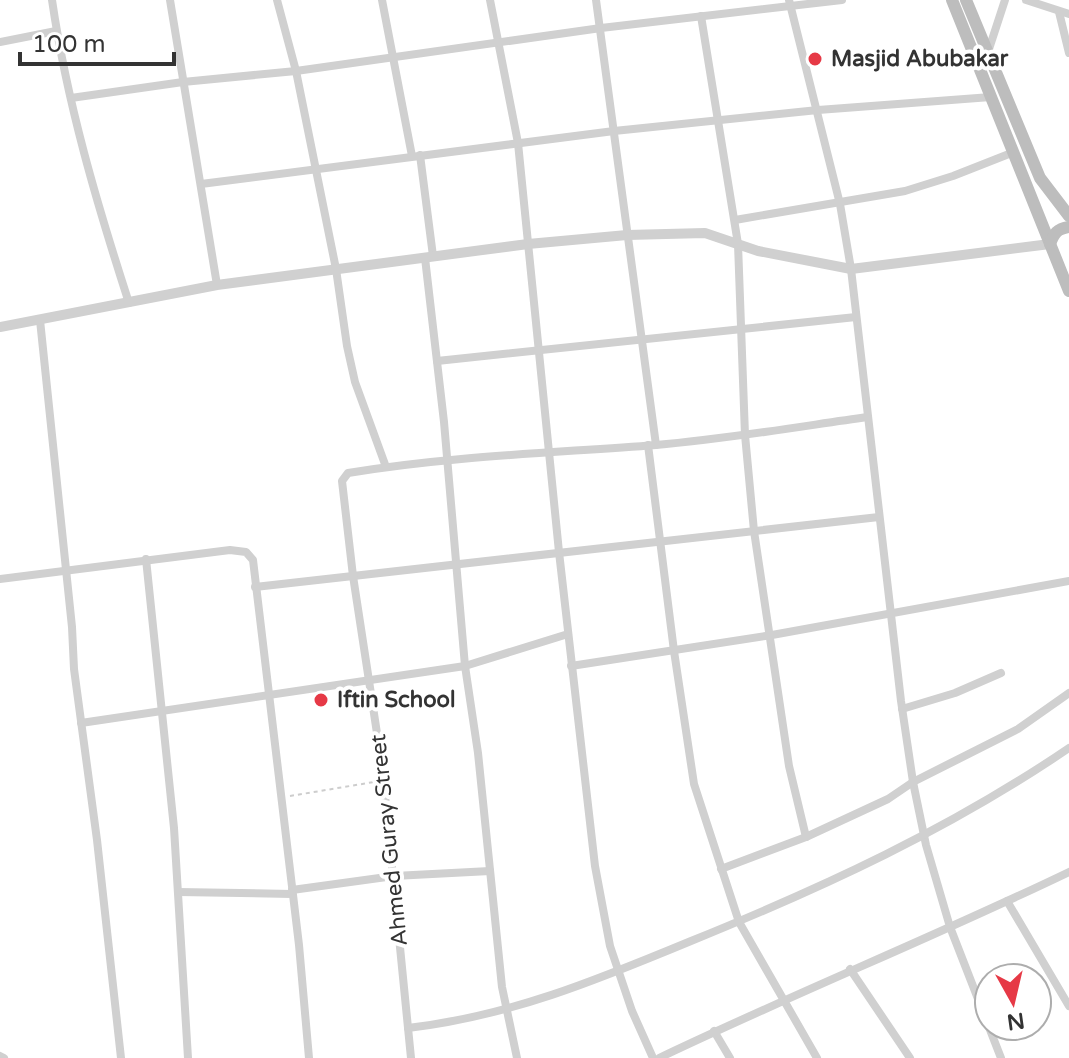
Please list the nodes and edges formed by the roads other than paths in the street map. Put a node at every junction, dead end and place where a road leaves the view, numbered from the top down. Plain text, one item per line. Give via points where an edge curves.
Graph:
1 (52, 0) edge
2 (170, 0) edge
3 (277, 0) edge
4 (382, 0) edge
5 (490, 0) edge
6 (596, 0) edge
7 (842, 0) edge
8 (952, 0) edge
9 (966, 0) edge
10 (1005, 0) edge
11 (1026, 0) edge
12 (790, 3) edge
13 (1064, 13) edge
14 (701, 16) junction
15 (601, 28) junction
16 (56, 31) junction
17 (0, 42) edge
18 (499, 42) junction
19 (988, 52) junction
20 (1069, 53) edge
21 (394, 58) junction
22 (296, 71) junction
23 (183, 82) junction
24 (991, 97) junction
25 (71, 98) junction
26 (818, 110) junction
27 (719, 120) junction
28 (614, 131) junction
29 (518, 143) junction
30 (1014, 152) junction
31 (416, 155) junction
32 (314, 170) junction
33 (201, 184) junction
34 (840, 204) junction
35 (1069, 216) edge
36 (735, 220) junction
37 (1069, 227) edge
38 (627, 235) junction
39 (528, 244) junction
40 (738, 244) junction
41 (1050, 244) junction
42 (429, 257) junction
43 (336, 269) junction
44 (851, 269) junction
45 (1066, 277) edge
46 (217, 285) junction
47 (1069, 291) edge
48 (129, 303) junction
49 (856, 317) junction
50 (40, 320) junction
51 (0, 327) edge
52 (739, 329) junction
53 (642, 339) junction
54 (537, 349) junction
55 (437, 361) junction
56 (867, 417) junction
57 (745, 435) junction
58 (652, 445) junction
59 (548, 453) junction
60 (448, 459) junction
61 (386, 467) junction
62 (879, 517) junction
63 (754, 531) junction
64 (660, 541) junction
65 (559, 552) junction
66 (146, 559) junction
67 (456, 564) junction
68 (67, 570) junction
69 (353, 576) junction
70 (0, 579) edge
71 (1069, 581) edge
72 (255, 587) junction
73 (892, 614) junction
74 (568, 634) junction
75 (768, 636) junction
76 (674, 651) junction
77 (465, 666) junction
78 (571, 666) junction
79 (1001, 673) dead end
80 (370, 679) junction
81 (1069, 693) edge
82 (267, 694) junction
83 (902, 709) junction
84 (161, 710) junction
85 (81, 723) junction
86 (1069, 748) edge
87 (913, 782) junction
88 (806, 837) junction
89 (925, 837) junction
90 (721, 869) junction
91 (490, 871) junction
92 (1069, 872) edge
93 (394, 876) junction
94 (178, 892) junction
95 (292, 892) junction
96 (1007, 901) junction
97 (739, 922) junction
98 (950, 927) junction
99 (850, 969) junction
100 (618, 971) junction
101 (784, 998) junction
102 (1069, 1006) edge
103 (507, 1010) junction
104 (408, 1028) junction
105 (714, 1031) junction
106 (121, 1058) edge
107 (188, 1058) edge
108 (309, 1058) edge
109 (411, 1058) edge
110 (517, 1058) edge
111 (653, 1058) edge
112 (659, 1058) edge
113 (730, 1058) edge
114 (817, 1058) edge
115 (910, 1058) edge
116 (1001, 1058) edge

1 - 16 street
2 - 23 street
3 - 22 street
4 - 21 street
5 - 18 street
6 - 15 street
7 - 12 street
8 - 24 main road
9 - 19 main road
10 - 19 street
11 - 13 street
12 - 14 street
12 - 26 street
13 - 20 street
14 - 15 street
14 - 27 street
15 - 18 street
15 - 28 street
16 - 17 street
16 - 25 street
18 - 21 street
18 - 29 street
19 - 35 main road via 1040,178
21 - 22 street
21 - 31 street
22 - 23 street
22 - 32 street
23 - 25 street
23 - 33 street
24 - 26 street
24 - 30 main road
25 - 48 street via 96,203
26 - 27 street
26 - 34 street
27 - 28 street
27 - 36 street
28 - 29 street
28 - 38 street
29 - 31 street
29 - 39 street
30 - 34 street via 905,191
30 - 41 main road
31 - 32 street
31 - 42 street
32 - 33 street
32 - 43 street
33 - 46 street
34 - 36 street
34 - 44 street
36 - 40 street
37 - 41 main road via 1054,233
38 - 39 street
38 - 40 street via 705,233
38 - 53 street
39 - 42 street
39 - 54 street
40 - 44 street
40 - 52 street
41 - 44 street
41 - 45 main road
42 - 43 street
42 - 55 street
43 - 46 street
43 - 61 street via 355,382
44 - 49 street
45 - 47 main road
46 - 48 street
48 - 50 street
49 - 52 street
49 - 56 street
50 - 51 street
50 - 68 street
52 - 53 street
52 - 57 street
53 - 54 street
53 - 58 street
54 - 55 street
54 - 59 street
55 - 60 street
56 - 57 street
56 - 62 street
57 - 58 street
57 - 63 street
58 - 59 street
58 - 64 street
59 - 60 street
59 - 65 street
60 - 61 street
60 - 67 street
61 - 69 street, Ahmed Guray Street via 348,473 342,481
62 - 63 street
62 - 73 street
63 - 64 street
63 - 75 street
64 - 65 street
64 - 76 street
65 - 67 street
65 - 74 street
66 - 68 street
66 - 72 street via 246,552 253,560
66 - 84 street
67 - 69 street
67 - 77 street
68 - 70 street
68 - 85 street
69 - 72 street
69 - 80 street, Ahmed Guray Street
71 - 73 street
72 - 82 street
73 - 75 street
73 - 83 street
74 - 77 street
74 - 78 street
75 - 76 street
75 - 88 street
76 - 78 street
76 - 90 street via 694,784
77 - 80 street
77 - 91 street
78 - 100 street via 595,866
79 - 83 street
80 - 82 street
80 - 93 street, Ahmed Guray Street
81 - 87 street via 1018,729
82 - 84 street
82 - 95 street
83 - 87 street
84 - 85 street
84 - 94 street
85 - 106 street
86 - 89 street
87 - 88 street
87 - 89 street
88 - 90 street
89 - 97 street
89 - 98 street
90 - 97 street
91 - 93 street
91 - 103 street
92 - 96 street
93 - 95 street
93 - 104 street, Ahmed Guray Street
94 - 95 street
94 - 107 street
95 - 108 street
96 - 98 street
96 - 102 street
97 - 100 street
97 - 101 street
98 - 99 street
98 - 116 street
99 - 101 street
99 - 115 street
100 - 103 street
100 - 111 street
101 - 105 street
101 - 114 street
103 - 104 street
103 - 110 street
104 - 109 street, Ahmed Guray Street
105 - 112 street
105 - 113 street

